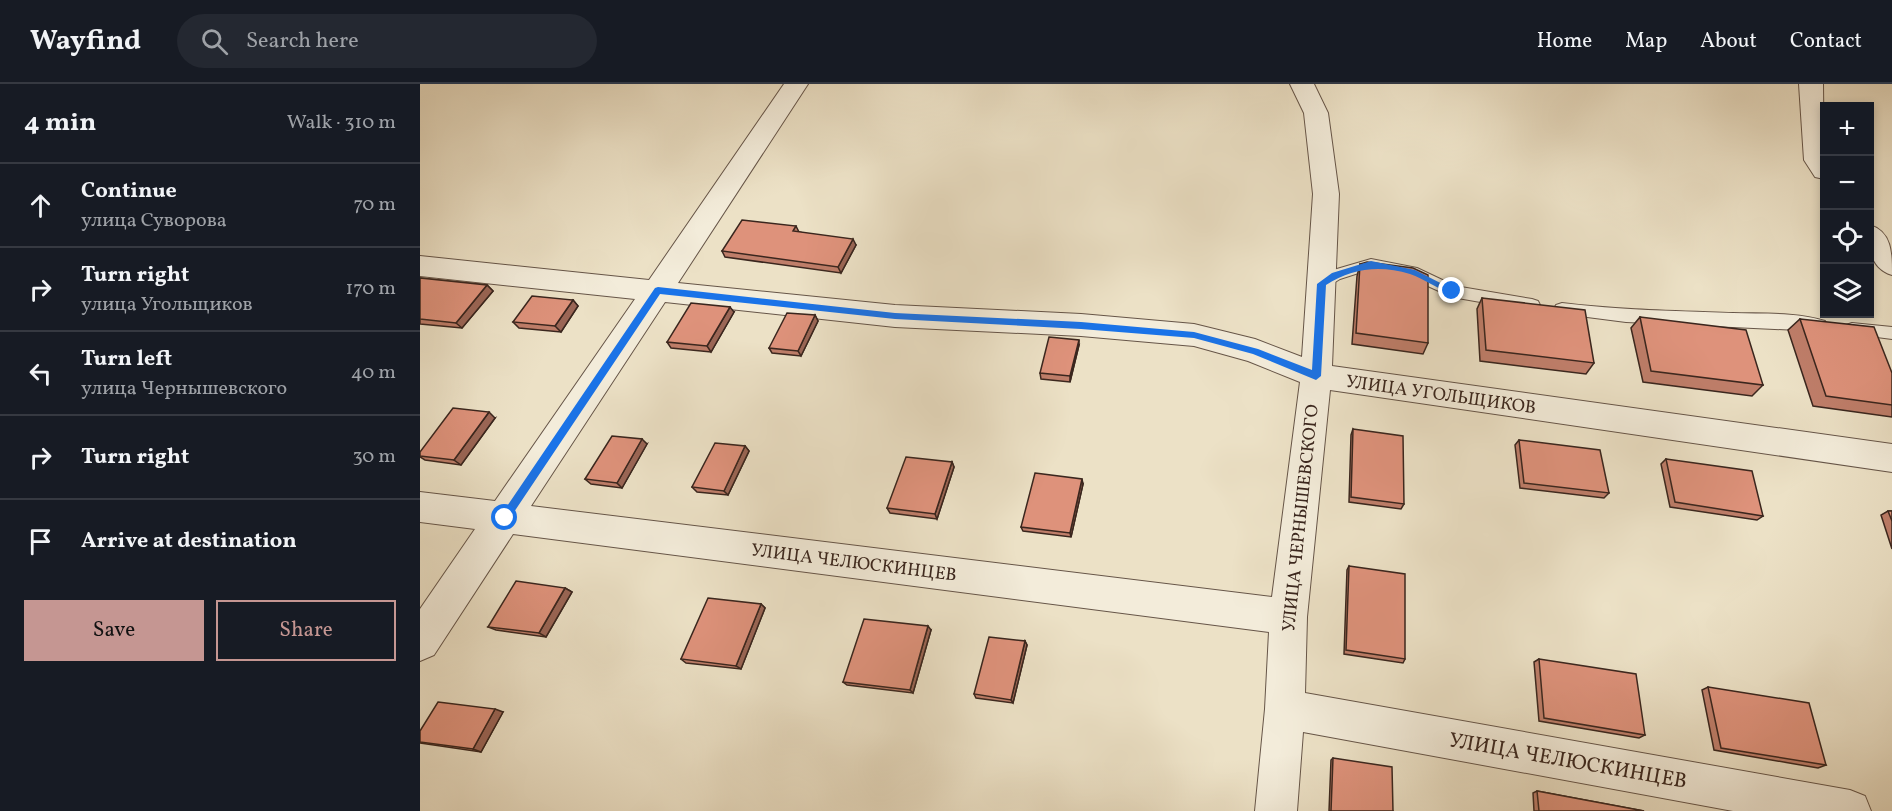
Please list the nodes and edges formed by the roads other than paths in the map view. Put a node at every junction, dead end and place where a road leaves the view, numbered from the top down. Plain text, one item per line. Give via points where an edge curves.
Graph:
1 (795, 84) edge
2 (1302, 84) edge
3 (1811, 84) edge
4 (1820, 166) edge
5 (1874, 241) edge
6 (1892, 265) edge
7 (420, 266) edge
8 (1322, 284) junction
9 (658, 291) junction
10 (1892, 333) edge
11 (1316, 376) junction
12 (1892, 458) edge
13 (420, 507) edge
14 (505, 518) junction
15 (1287, 617) junction
16 (420, 642) edge
17 (1286, 710) junction
18 (1276, 811) edge
19 (1850, 811) edge

1 - 9 street
2 - 8 street, УЛИЦА ЧЕРНЫШЕВСКОГО via 1316,113 1326,194
3 - 4 street via 1816,160
5 - 6 street
7 - 9 street, УЛИЦА УГОЛЬЩИКОВ
8 - 10 lane via 1335,275 1371,264 1412,272 1452,291 1608,316 1776,320
8 - 11 street, УЛИЦА ЧЕРНЫШЕВСКОГО
9 - 11 street, УЛИЦА УГОЛЬЩИКОВ via 895,316 1194,335 1255,351
9 - 14 street
11 - 12 street, УЛИЦА УГОЛЬЩИКОВ
11 - 15 street, УЛИЦА ЧЕРНЫШЕВСКОГО
13 - 14 street, УЛИЦА ЧЕЛЮСКИНЦЕВ
14 - 15 street, УЛИЦА ЧЕЛЮСКИНЦЕВ
14 - 16 street
15 - 17 street, УЛИЦА ЧЕРНЫШЕВСКОГО
17 - 18 street, УЛИЦА ЧЕРНЫШЕВСКОГО
17 - 19 street, УЛИЦА ЧЕЛЮСКИНЦЕВ

